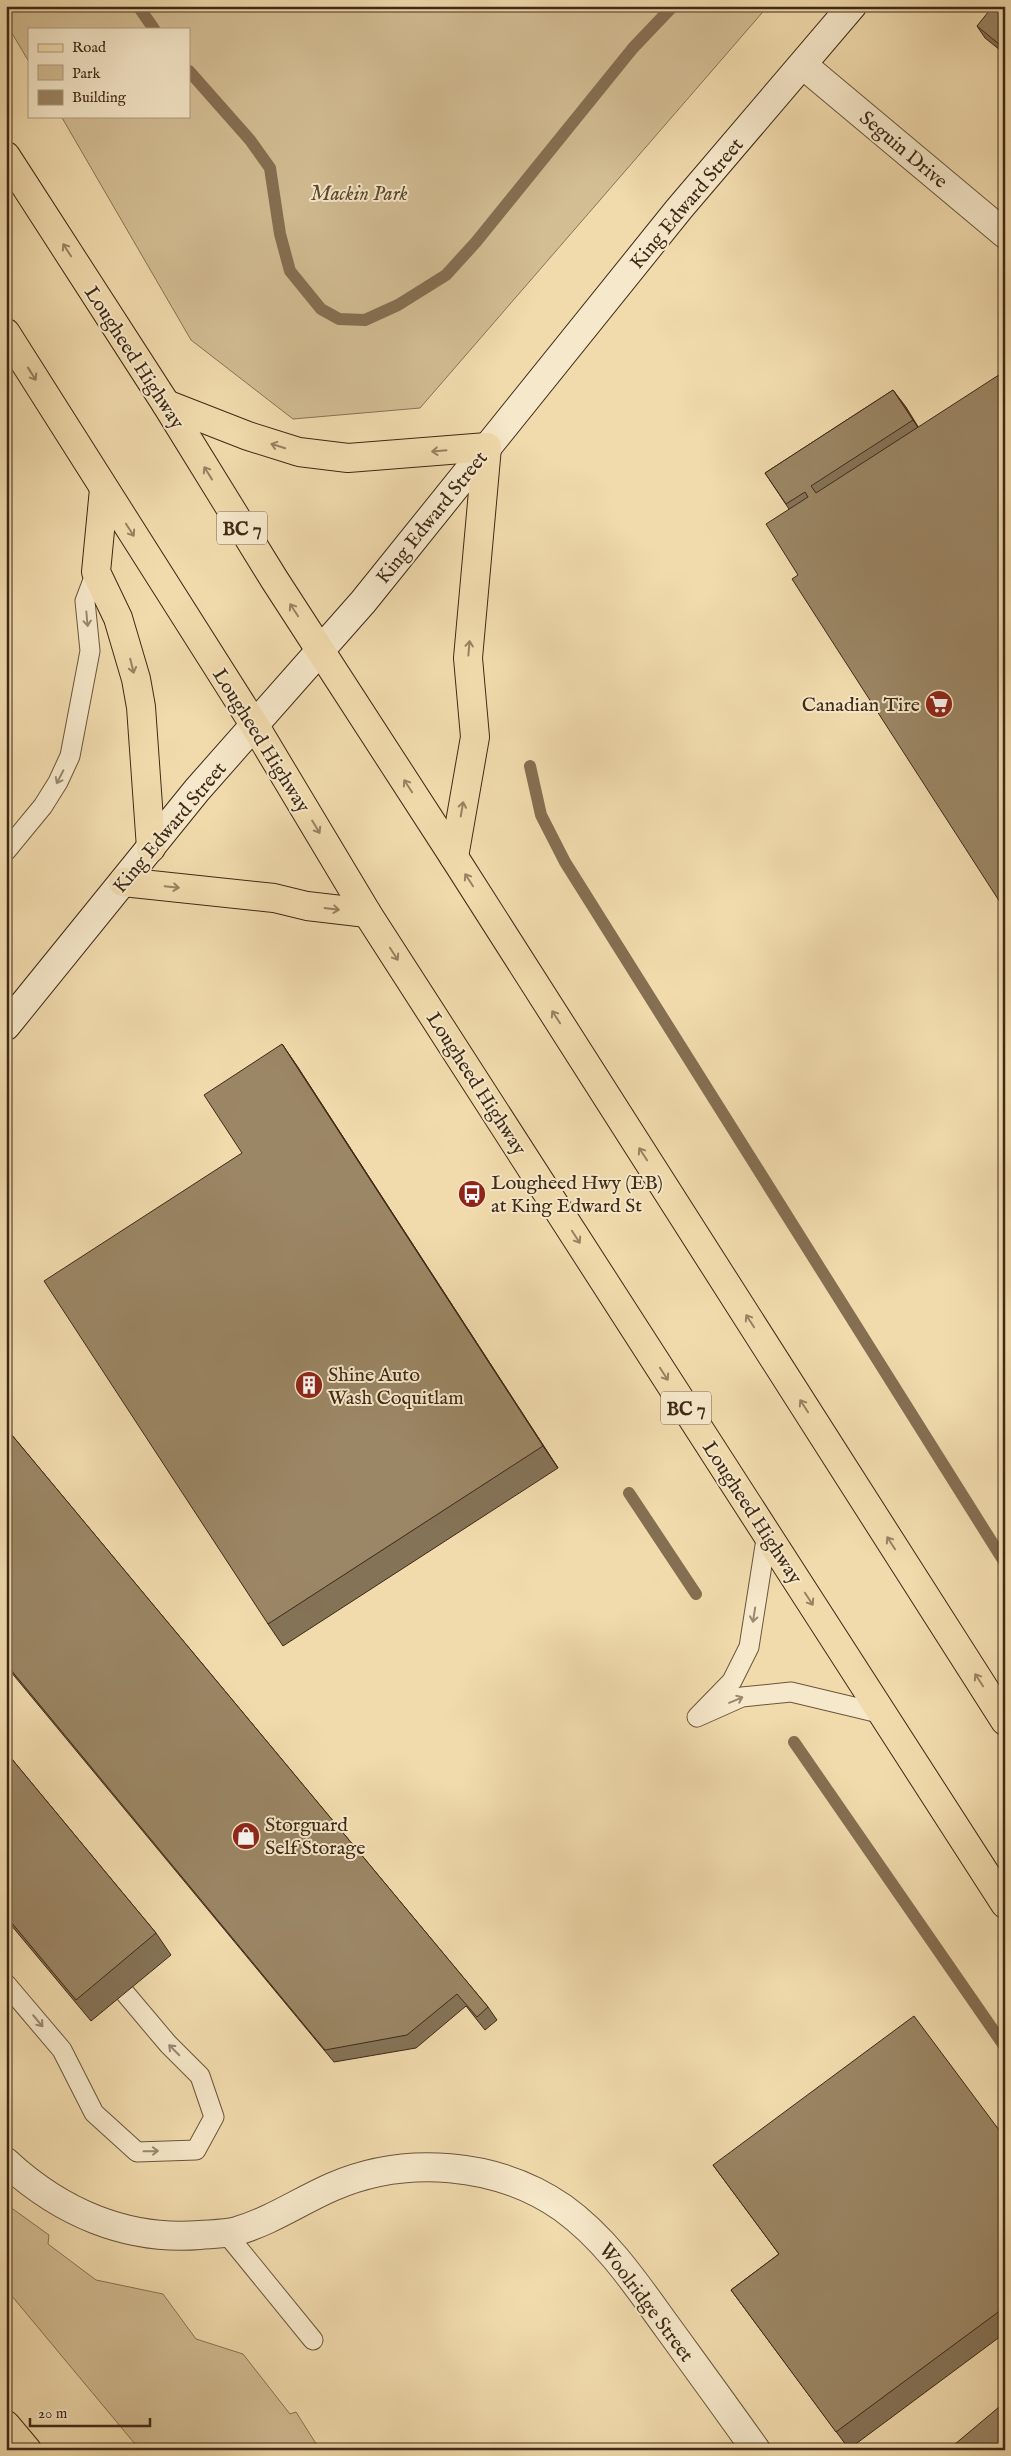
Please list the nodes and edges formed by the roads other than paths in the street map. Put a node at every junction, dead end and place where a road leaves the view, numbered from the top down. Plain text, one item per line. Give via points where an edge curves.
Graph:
1 (852, 6) edge
2 (803, 65) junction
3 (6, 156) edge
4 (1005, 234) edge
5 (6, 333) edge
6 (166, 404) junction
7 (487, 447) junction
8 (104, 489) junction
9 (96, 572) junction
10 (321, 651) junction
11 (255, 726) junction
12 (151, 848) junction
13 (6, 851) edge
14 (454, 857) junction
15 (123, 882) junction
16 (367, 913) junction
17 (6, 1026) edge
18 (767, 1533) junction
19 (883, 1714) junction
20 (1005, 1721) edge
21 (1005, 1904) edge
22 (6, 1984) edge
23 (125, 1993) edge
24 (6, 2162) edge
25 (225, 2232) junction
26 (313, 2340) dead end
27 (6, 2425) edge
28 (27, 2450) edge
29 (756, 2450) edge

1 - 2 main road, King Edward Street
2 - 4 main road, Seguin Drive
2 - 7 main road, King Edward Street via 680,209
6 -> 3 main road, Lougheed Highway / BC 7
5 -> 8 main road, Lougheed Highway / BC 7
7 -> 6 main road via 348,458 299,452
10 -> 6 main road, Lougheed Highway / BC 7
7 - 10 main road, King Edward Street
14 -> 7 main road via 475,737 468,658
8 - 9 main road
8 -> 11 main road, Lougheed Highway / BC 7
9 -> 12 main road via 118,618 136,679
9 -> 13 lane via 86,601 90,651 70,756 43,806
10 - 11 main road, King Edward Street
14 -> 10 main road, Lougheed Highway / BC 7
11 - 12 main road, King Edward Street via 197,790
11 -> 16 main road, Lougheed Highway / BC 7
12 - 15 main road, King Edward Street
20 -> 14 main road, Lougheed Highway / BC 7
15 -> 16 main road via 274,898 307,906
15 - 17 main road, King Edward Street
16 -> 18 main road, Lougheed Highway / BC 7
18 -> 19 main road, Lougheed Highway / BC 7
18 -> 19 lane via 749,1647 732,1682 697,1718 742,1697 791,1692
19 - 21 main road, Lougheed Highway / BC 7
22 -> 23 lane via 62,2050 94,2113 137,2152 196,2150 214,2116 200,2076
24 - 25 main road, Woolridge Street via 57,2202 103,2224 164,2235
25 - 26 lane
25 - 29 main road, Woolridge Street via 262,2222 330,2188 381,2171 429,2167 458,2169 514,2183 561,2207 606,2246
27 - 28 main road

